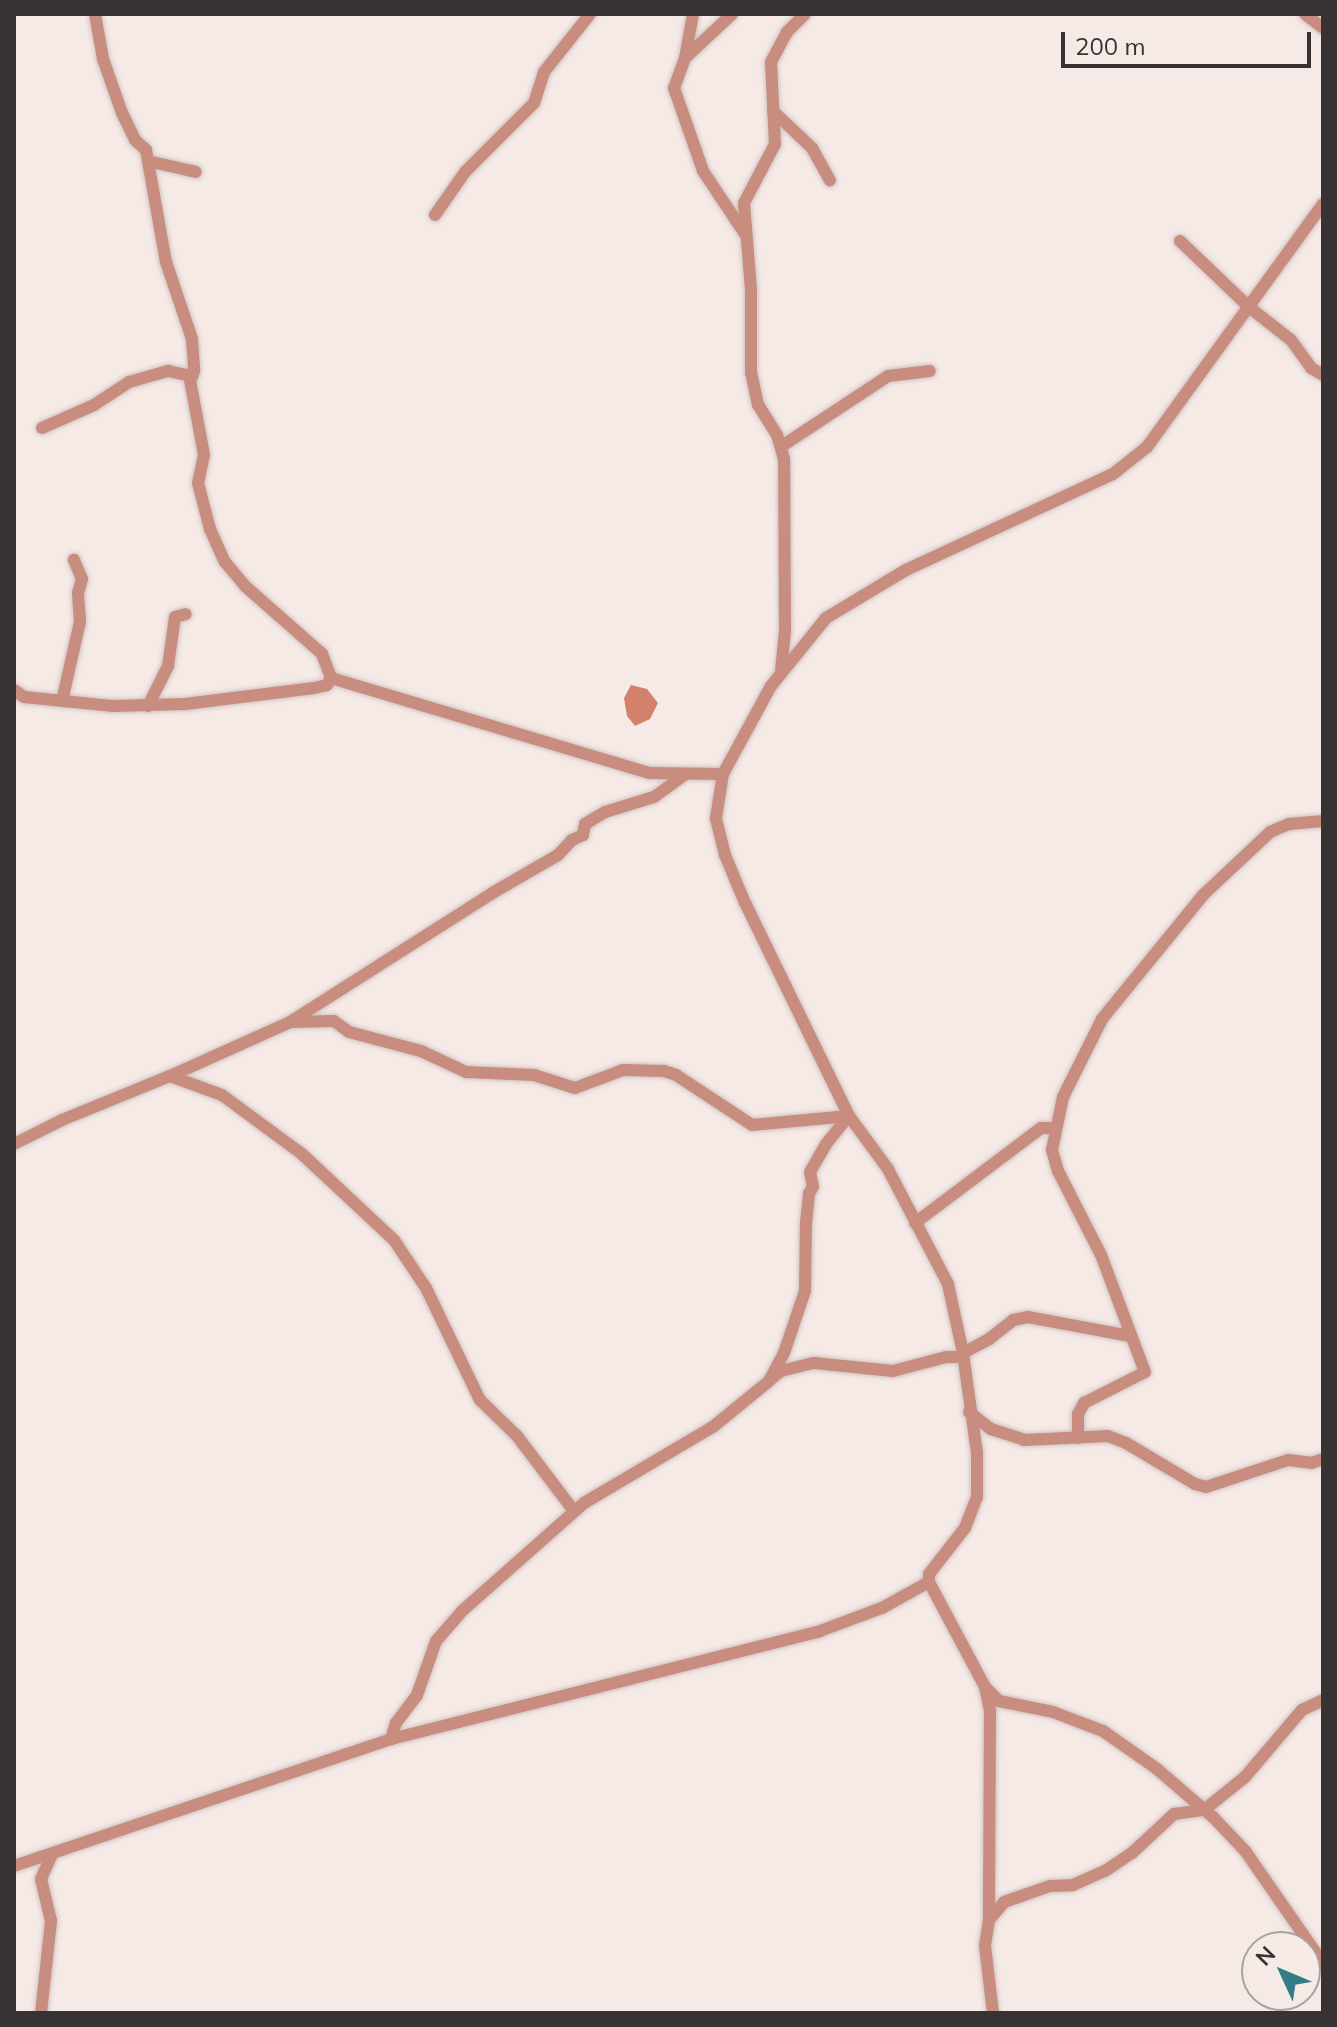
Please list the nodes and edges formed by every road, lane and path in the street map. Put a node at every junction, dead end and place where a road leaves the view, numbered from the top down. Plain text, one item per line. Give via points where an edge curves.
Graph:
1 (95, 14) edge
2 (590, 14) edge
3 (693, 14) edge
4 (732, 14) edge
5 (805, 14) edge
6 (1305, 14) edge
7 (1323, 28) edge
8 (685, 58) junction
9 (773, 111) junction
10 (148, 161) junction
11 (196, 172) dead end
12 (830, 180) dead end
13 (1323, 204) edge
14 (435, 215) dead end
15 (745, 235) junction
16 (1180, 241) dead end
17 (1249, 307) junction
18 (930, 371) dead end
19 (1323, 375) edge
20 (192, 376) junction
21 (42, 428) dead end
22 (782, 446) junction
23 (74, 560) dead end
24 (186, 614) dead end
25 (781, 671) junction
26 (331, 678) junction
27 (14, 690) edge
28 (62, 701) junction
29 (148, 706) junction
30 (723, 774) junction
31 (684, 775) junction
32 (1323, 821) edge
33 (290, 1022) junction
34 (170, 1076) junction
35 (849, 1116) junction
36 (1056, 1128) junction
37 (14, 1144) edge
38 (915, 1223) junction
39 (1130, 1336) junction
40 (963, 1355) junction
41 (769, 1381) junction
42 (969, 1412) junction
43 (1078, 1438) junction
44 (1323, 1459) edge
45 (574, 1511) junction
46 (929, 1582) junction
47 (985, 1687) junction
48 (1323, 1700) edge
49 (391, 1739) junction
50 (1204, 1810) junction
51 (52, 1854) junction
52 (14, 1866) edge
53 (989, 1920) junction
54 (1323, 1963) edge
55 (41, 2013) edge
56 (993, 2013) edge

1 - 10 street via 116,97
2 - 14 street via 544,72 534,103 465,172
3 - 8 street
4 - 8 street
5 - 9 street via 787,32 771,62
6 - 7 street
8 - 15 street via 674,88 703,171
9 - 12 street via 812,148
9 - 15 street via 775,144 744,203
10 - 11 street
10 - 20 street via 169,273 192,339
13 - 17 street
15 - 22 street via 751,373 758,405
16 - 17 street
17 - 19 street via 1291,340 1311,368
17 - 25 street via 1134,460 1069,498 857,596 826,618
18 - 22 street via 888,376
20 - 21 street via 168,371 129,382
20 - 26 street via 204,455 199,498 214,541 245,586 322,654
22 - 25 street via 786,489
23 - 28 street via 82,579 80,622
24 - 29 street via 175,617 168,666
25 - 30 street
26 - 29 street via 327,685 314,688
26 - 31 street via 650,773
27 - 28 street via 24,697
28 - 29 street
30 - 31 street
30 - 35 street via 716,818 725,855
31 - 33 street via 654,797 585,824 583,835 558,855
32 - 36 street via 1270,832 1183,916 1102,1019 1063,1097
33 - 34 street
33 - 35 street via 334,1021 349,1032 410,1047 466,1072 534,1075 575,1088 623,1070 664,1071 752,1125
34 - 37 street
34 - 45 street via 222,1095 302,1154 394,1240 426,1288 480,1400 517,1436
35 - 38 street via 888,1169
35 - 41 street via 810,1172 805,1291
36 - 38 street via 1041,1128
36 - 39 street via 1052,1150 1058,1171 1101,1255
38 - 40 street via 948,1284
39 - 40 street via 1028,1317 1013,1320
39 - 43 street via 1145,1372 1084,1403 1078,1414
40 - 41 street via 893,1371 814,1363 781,1371
40 - 42 street
41 - 45 street via 714,1426
42 - 43 street via 991,1429 1024,1440
42 - 46 street via 977,1453 977,1497 965,1528 929,1574
43 - 44 street via 1108,1436 1206,1487 1288,1460
45 - 49 street via 443,1632 417,1695
46 - 47 street
46 - 49 street via 882,1608 820,1631
47 - 50 street via 999,1701 1053,1712 1103,1731
47 - 53 street via 990,1710
48 - 50 street via 1302,1710 1254,1767
49 - 51 street
50 - 53 street via 1174,1814 1105,1871 1004,1902
50 - 54 street via 1246,1852
51 - 52 street
51 - 55 street via 41,1879 51,1921
53 - 56 street via 985,1946

